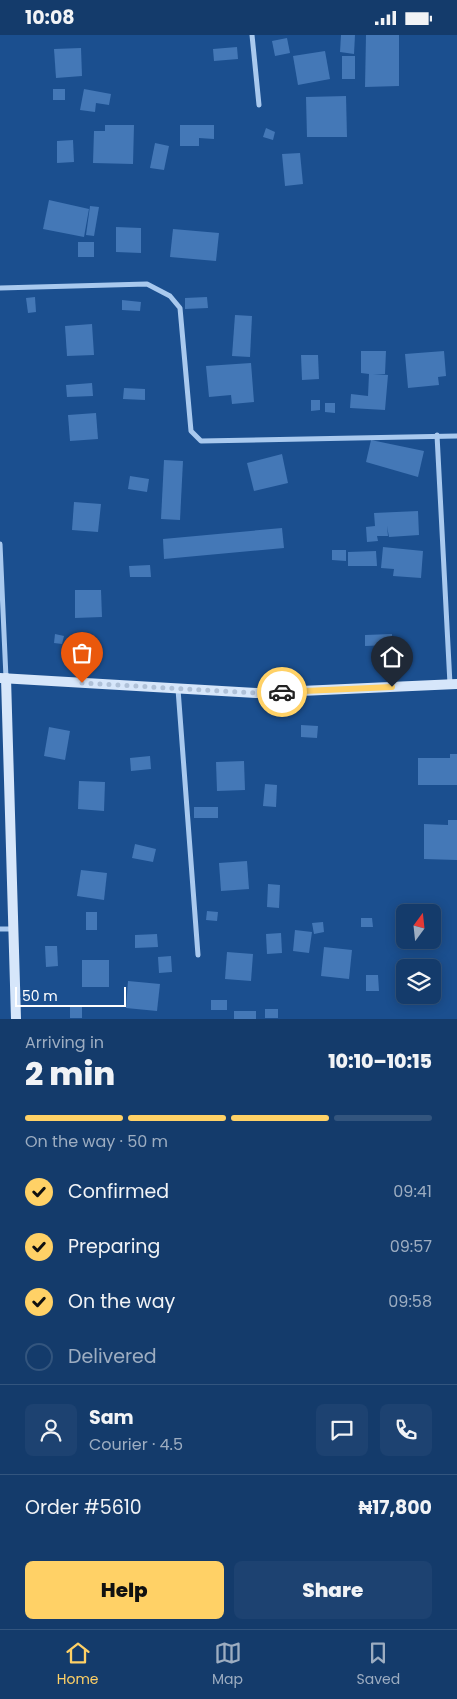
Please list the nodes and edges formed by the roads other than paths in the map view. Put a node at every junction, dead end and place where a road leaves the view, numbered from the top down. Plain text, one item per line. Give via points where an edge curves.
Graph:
1 (252, 35) edge
2 (260, 105) dead end
3 (0, 288) edge
4 (437, 435) junction
5 (457, 436) edge
6 (0, 544) edge
7 (3, 678) edge
8 (453, 684) edge
9 (178, 689) junction
10 (0, 929) edge
11 (14, 929) junction
12 (198, 955) dead end
13 (16, 1019) edge

1 - 2 street
3 - 4 street via 148,284 170,296 180,308 191,431 201,441
4 - 5 street
4 - 8 street
6 - 7 street
7 - 9 main road
7 - 11 main road
8 - 9 main road via 256,693
9 - 12 street
10 - 11 street
11 - 13 main road

